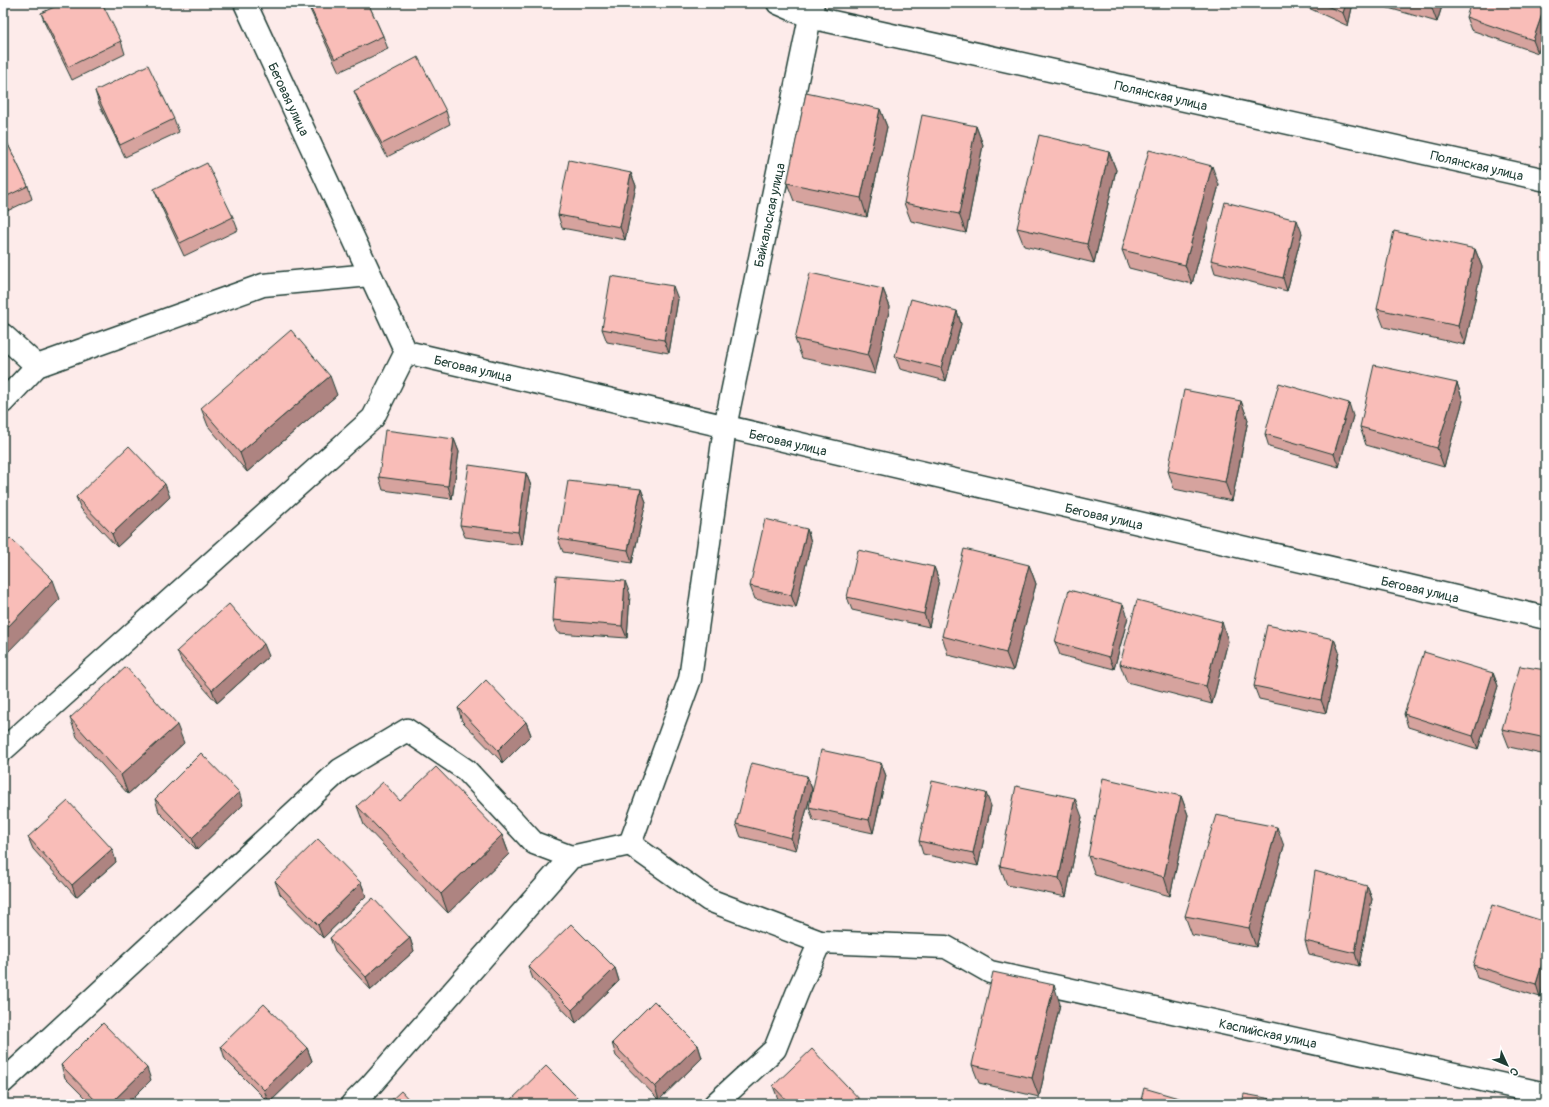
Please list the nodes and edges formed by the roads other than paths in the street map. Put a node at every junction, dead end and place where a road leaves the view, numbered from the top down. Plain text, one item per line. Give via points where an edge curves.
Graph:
1 (245, 3) edge
2 (778, 3) edge
3 (811, 10) edge
4 (1546, 180) edge
5 (370, 275) junction
6 (3, 335) edge
7 (406, 352) junction
8 (37, 366) junction
9 (3, 402) edge
10 (724, 427) junction
11 (1546, 618) edge
12 (3, 750) edge
13 (630, 844) junction
14 (571, 857) junction
15 (820, 942) junction
16 (3, 1082) edge
17 (1546, 1094) edge
18 (352, 1104) edge
19 (715, 1104) edge

1 - 5 street, Беговая улица
2 - 3 street, Полянская улица
3 - 4 street, Полянская улица
3 - 10 street, Байкальская улица
5 - 7 street, Беговая улица
5 - 8 street via 263,285
6 - 8 street
7 - 10 street, Беговая улица
7 - 12 street via 373,418
8 - 9 street
10 - 11 street, Беговая улица
10 - 13 street, Байкальская улица via 690,679
13 - 14 street
13 - 15 street, Каспийская улица via 708,900
14 - 16 street via 534,843 466,770 407,730 340,770
14 - 18 street via 372,1085
15 - 17 street, Каспийская улица via 946,947 990,972
15 - 19 street via 775,1049

